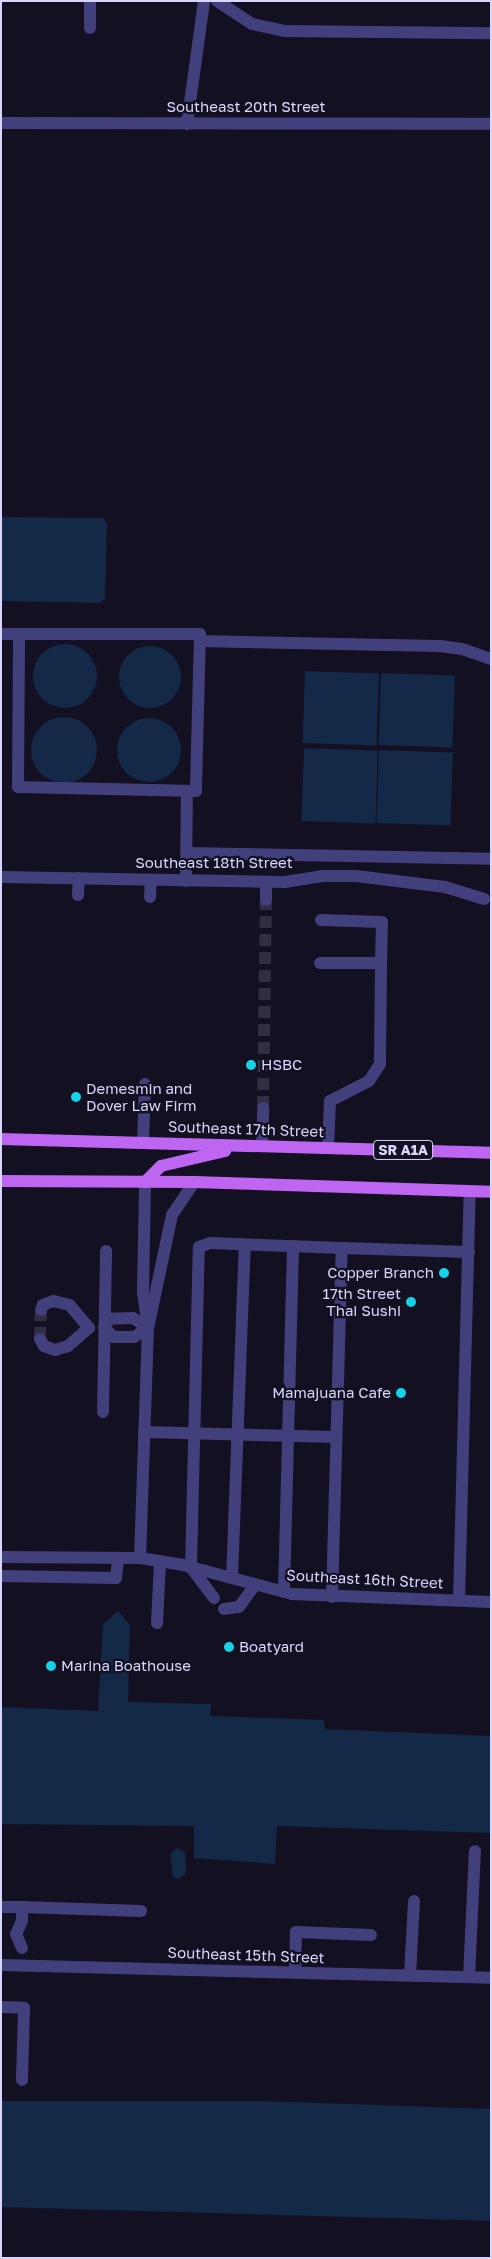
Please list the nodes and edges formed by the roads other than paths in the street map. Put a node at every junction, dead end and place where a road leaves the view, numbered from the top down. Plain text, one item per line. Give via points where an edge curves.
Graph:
1 (90, 1) edge
2 (204, 1) edge
3 (217, 1) edge
4 (90, 28) dead end
5 (491, 33) edge
6 (1, 122) edge
7 (188, 124) junction
8 (491, 124) edge
9 (1, 634) edge
10 (19, 634) junction
11 (200, 641) junction
12 (491, 659) edge
13 (187, 791) junction
14 (187, 853) junction
15 (491, 859) edge
16 (1, 877) edge
17 (79, 878) junction
18 (151, 880) junction
19 (186, 881) junction
20 (266, 882) junction
21 (78, 895) dead end
22 (150, 897) dead end
23 (484, 898) dead end
24 (266, 900) tunnel mouth
25 (321, 920) dead end
26 (320, 963) dead end
27 (381, 963) junction
28 (145, 1084) dead end
29 (263, 1108) tunnel mouth
30 (1, 1139) edge
31 (143, 1143) junction
32 (256, 1146) junction
33 (328, 1148) junction
34 (491, 1153) edge
35 (1, 1181) edge
36 (146, 1182) junction
37 (194, 1182) junction
38 (470, 1192) junction
39 (491, 1192) edge
40 (245, 1245) junction
41 (293, 1246) junction
42 (342, 1248) junction
43 (106, 1252) dead end
44 (469, 1252) junction
45 (41, 1310) dead end
46 (89, 1328) junction
47 (104, 1328) junction
48 (148, 1328) junction
49 (40, 1339) dead end
50 (103, 1412) dead end
51 (144, 1432) junction
52 (193, 1432) junction
53 (237, 1433) junction
54 (288, 1435) junction
55 (336, 1437) junction
56 (1, 1557) edge
57 (118, 1558) junction
58 (140, 1558) junction
59 (160, 1562) junction
60 (191, 1567) junction
61 (1, 1576) edge
62 (232, 1578) junction
63 (255, 1585) junction
64 (284, 1592) junction
65 (332, 1597) junction
66 (214, 1598) dead end
67 (459, 1600) junction
68 (491, 1602) edge
69 (224, 1609) dead end
70 (157, 1624) dead end
71 (475, 1850) dead end
72 (414, 1901) dead end
73 (1, 1907) edge
74 (22, 1907) junction
75 (141, 1911) dead end
76 (371, 1935) dead end
77 (1, 1965) edge
78 (22, 1965) junction
79 (295, 1972) junction
80 (410, 1975) junction
81 (469, 1977) junction
82 (491, 1978) edge
83 (1, 2007) edge
84 (22, 2080) dead end

1 - 4 street
2 - 7 street
3 - 5 street via 252,24 284,31
6 - 7 street, Southeast 20th Street
7 - 8 street, Southeast 20th Street
9 - 10 street
10 - 11 street via 200,634
10 - 13 street via 18,787
11 - 12 street via 440,646 462,648
11 - 13 street via 196,792
13 - 14 street
14 - 15 street
14 - 19 street
16 - 17 street, Southeast 18th Street
17 - 18 street, Southeast 18th Street
17 - 21 street
18 - 19 street, Southeast 18th Street
18 - 22 street
19 - 20 street, Southeast 18th Street
20 - 23 street, Southeast 18th Street via 356,876 445,887
20 - 24 street
25 - 27 street via 382,922
26 - 27 street
27 - 33 street via 380,1064 369,1081 330,1101
28 - 31 street
29 - 32 street
30 - 31 main road, Southeast 17th Street / SR A1A
31 - 32 main road, Southeast 17th Street / SR A1A
32 - 33 main road, Southeast 17th Street / SR A1A
32 - 36 main road via 178,1160 161,1166
33 - 34 main road, Southeast 17th Street / SR A1A
35 - 36 main road
36 - 37 main road
36 - 48 street via 143,1291
37 - 38 main road
37 - 48 street via 172,1214
38 - 39 main road
38 - 44 street
40 - 41 street
40 - 52 street via 210,1244 199,1247
40 - 53 street
41 - 42 street
41 - 54 street
42 - 44 street
42 - 55 street
43 - 47 street
44 - 67 street
45 - 46 street via 42,1305 53,1300 70,1305
46 - 47 street
46 - 49 street via 68,1346 56,1350 44,1346
47 - 48 street via 114,1338 134,1337
47 - 48 street via 109,1319 133,1318
47 - 50 street
48 - 51 street
51 - 52 street
51 - 58 street
52 - 53 street
52 - 60 street
53 - 54 street
53 - 62 street
54 - 55 street
54 - 64 street
55 - 65 street
56 - 57 street, Southeast 16th Street
57 - 58 street, Southeast 16th Street
57 - 61 street via 116,1578
58 - 59 street, Southeast 16th Street
59 - 60 street, Southeast 16th Street
59 - 70 street
60 - 62 street, Southeast 16th Street
60 - 66 street
62 - 63 street, Southeast 16th Street
63 - 64 street, Southeast 16th Street
63 - 69 street via 239,1607
64 - 65 street, Southeast 16th Street
65 - 67 street, Southeast 16th Street
67 - 68 street, Southeast 16th Street
71 - 81 street
72 - 80 street
73 - 74 street
74 - 75 street
74 - 78 street via 22,1921 16,1934 22,1948
76 - 79 street via 296,1932
77 - 78 street, Southeast 15th Street
78 - 79 street, Southeast 15th Street
79 - 80 street, Southeast 15th Street
80 - 81 street, Southeast 15th Street
81 - 82 street, Southeast 15th Street
83 - 84 street via 24,2008

